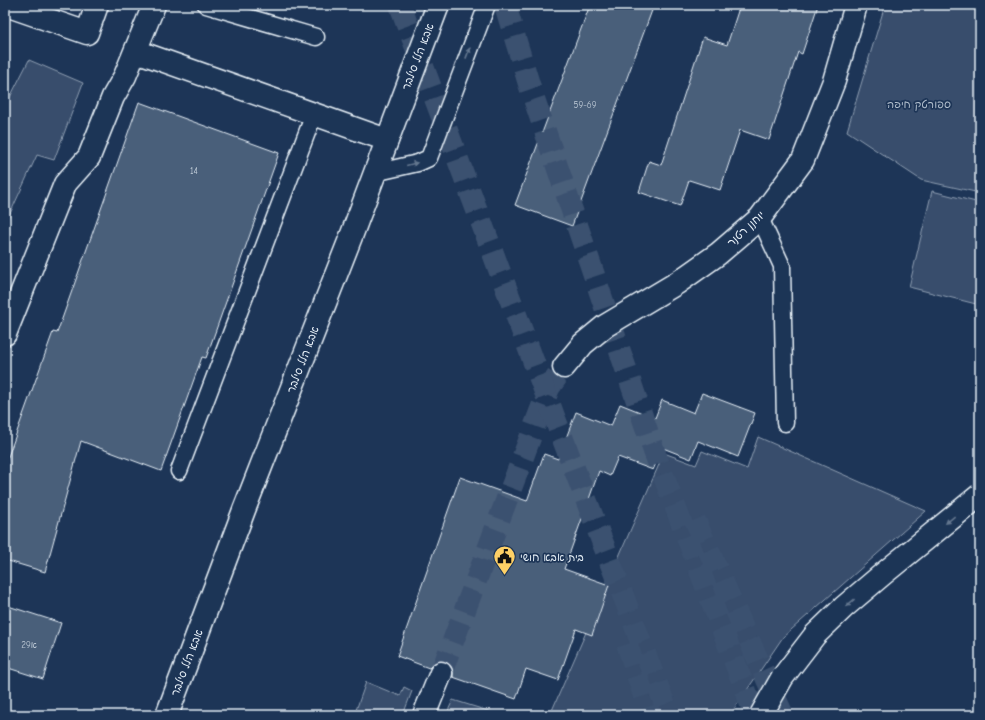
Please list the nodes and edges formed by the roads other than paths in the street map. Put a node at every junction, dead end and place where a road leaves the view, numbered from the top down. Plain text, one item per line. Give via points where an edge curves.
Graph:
1 (6, 5) edge
2 (97, 5) edge
3 (154, 5) edge
4 (206, 5) edge
5 (438, 5) edge
6 (487, 5) edge
7 (856, 5) edge
8 (316, 37) dead end
9 (136, 51) junction
10 (314, 114) junction
11 (387, 140) junction
12 (374, 173) junction
13 (760, 218) junction
14 (5, 334) edge
15 (564, 367) tunnel mouth
16 (785, 423) dead end
17 (180, 471) dead end
18 (980, 495) edge
19 (441, 674) tunnel mouth
20 (167, 715) edge
21 (424, 715) edge
22 (761, 715) edge

1 - 2 main road via 87,33
3 - 9 main road
4 - 8 lane
5 - 11 main road, אבא הלל סילבר
12 -> 6 lane via 429,158
7 - 13 main road, יוחנן רטנר via 834,81 804,160
9 - 10 main road
9 - 14 main road via 113,97 89,158 65,184
10 - 11 main road
10 - 17 lane
11 - 12 main road, אבא הלל סילבר
12 - 20 main road, אבא הלל סילבר
13 - 15 main road, יוחנן רטנר via 718,254 683,279 605,326 583,344
13 - 16 lane via 782,266
18 -> 22 main road, bridge via 883,574 815,635 782,678
19 - 21 main road

